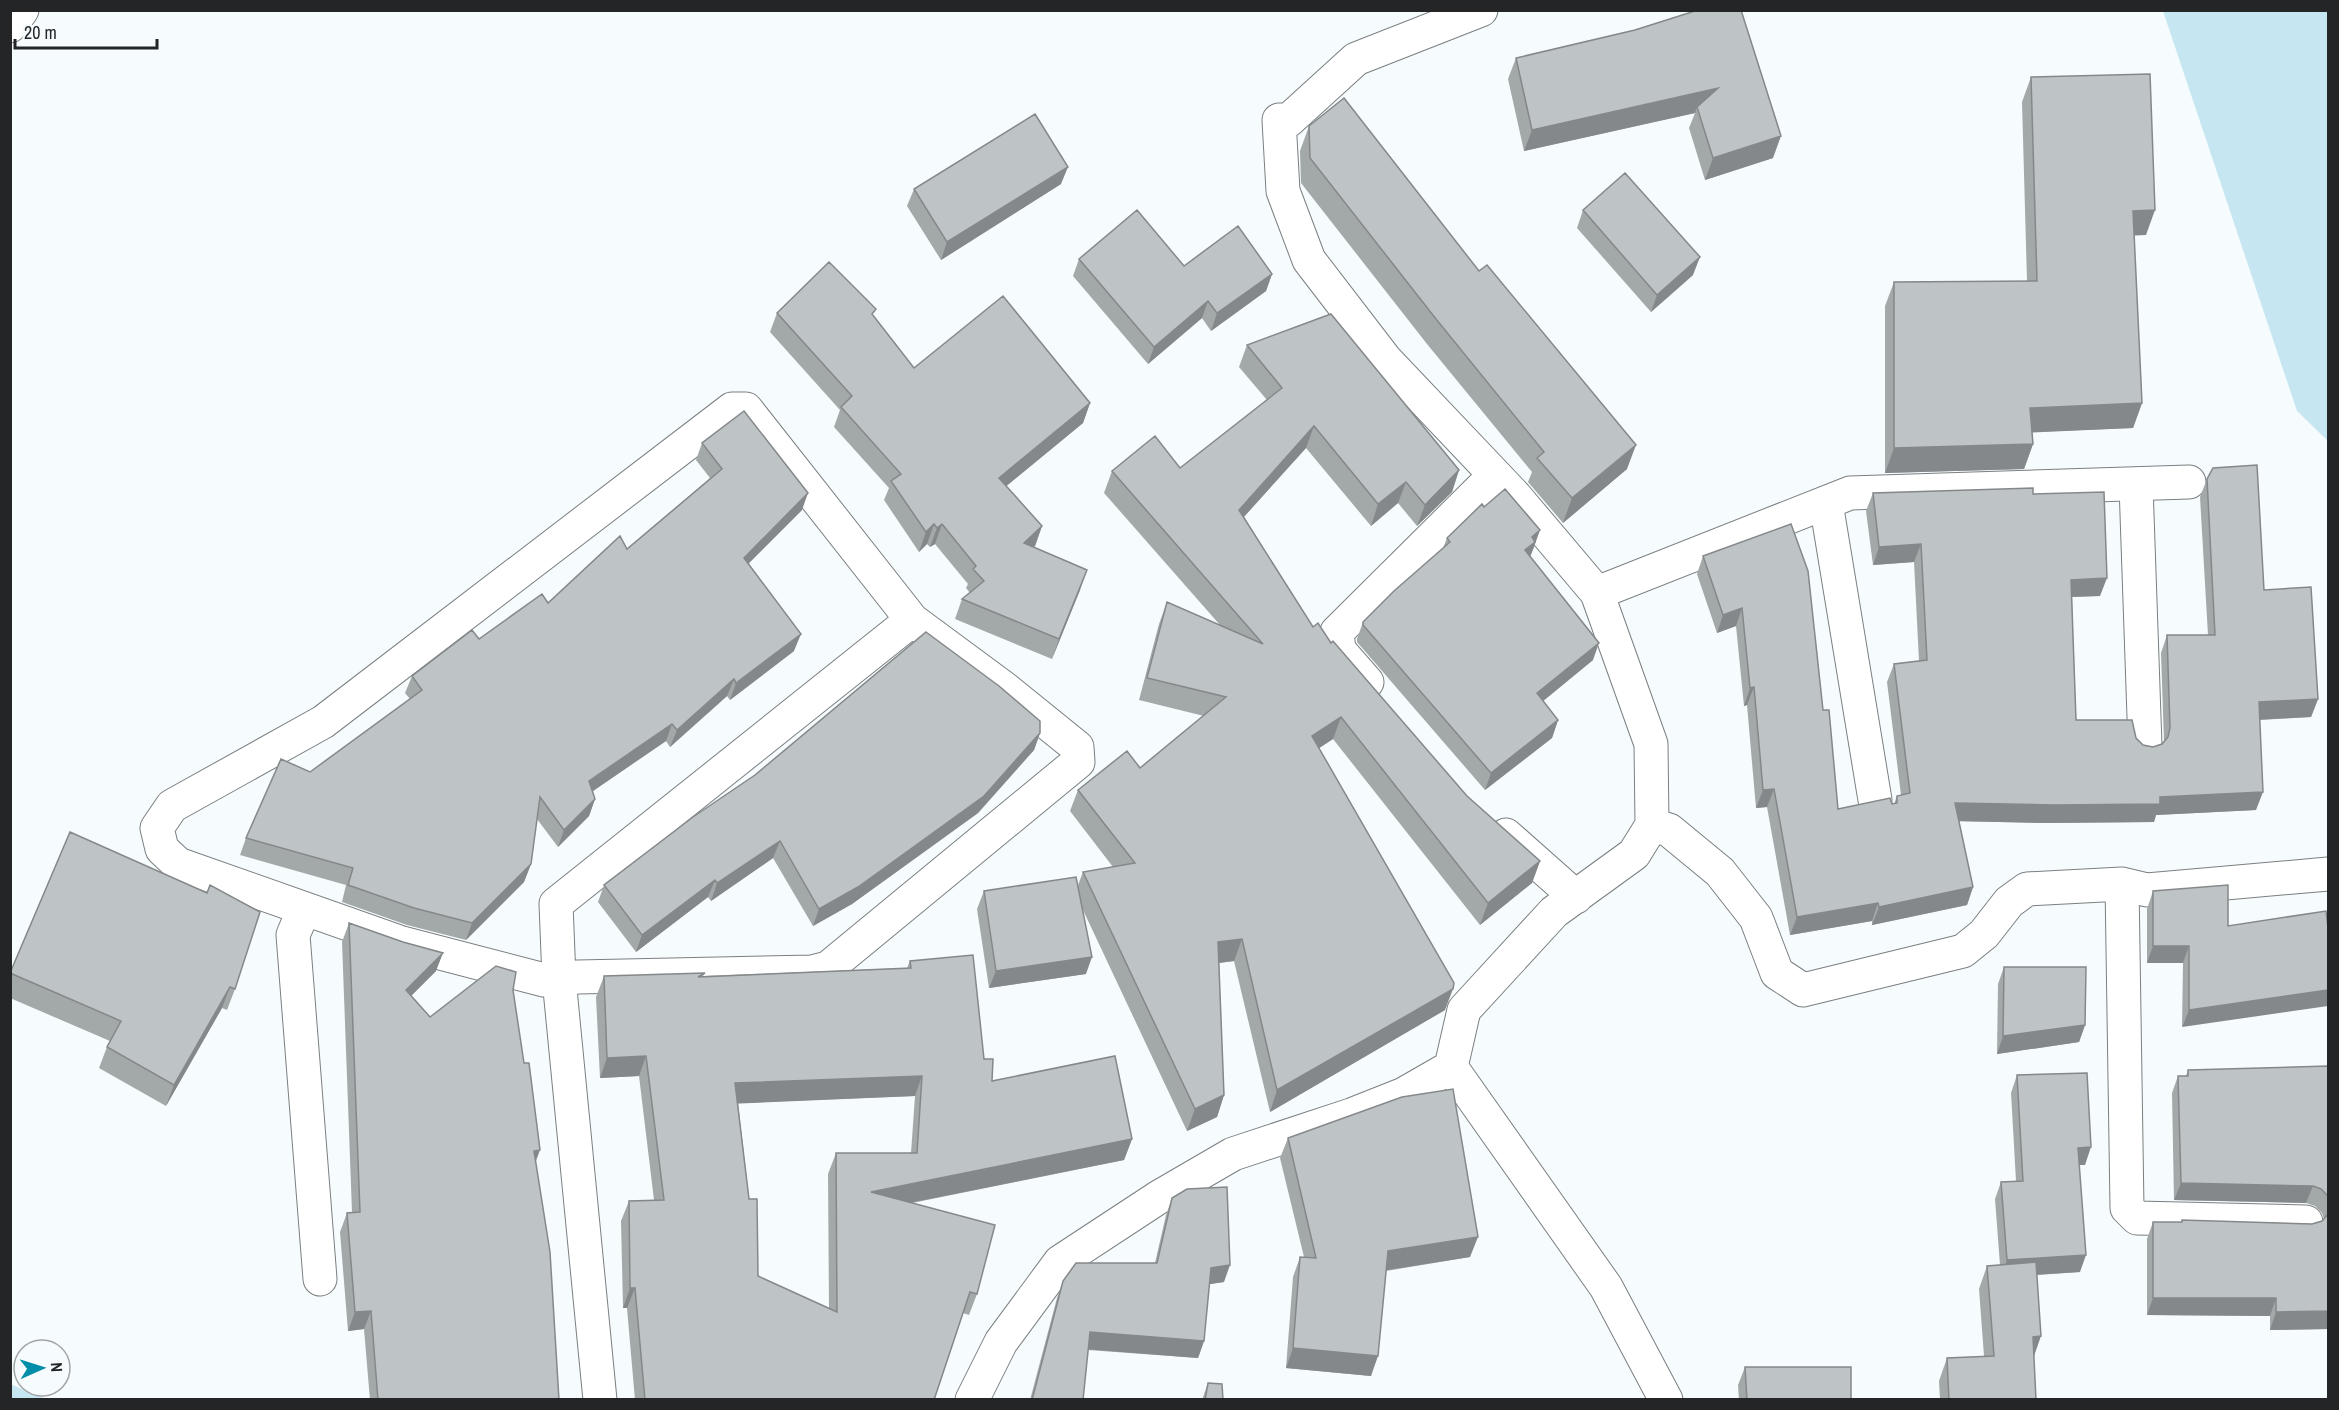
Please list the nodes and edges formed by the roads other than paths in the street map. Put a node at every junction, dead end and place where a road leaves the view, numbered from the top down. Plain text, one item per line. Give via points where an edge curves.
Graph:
1 (22, 10) edge
2 (1481, 10) edge
3 (10, 26) edge
4 (1495, 475) junction
5 (2189, 482) dead end
6 (2136, 485) junction
7 (1826, 503) junction
8 (1597, 592) junction
9 (912, 620) junction
10 (1384, 702) edge
11 (2145, 746) edge
12 (1875, 800) edge
13 (1482, 813) edge
14 (1652, 825) junction
15 (2328, 874) edge
16 (2122, 884) junction
17 (1576, 897) junction
18 (304, 909) junction
19 (559, 979) junction
20 (1451, 1067) junction
21 (2306, 1222) edge
22 (320, 1279) dead end
23 (600, 1400) edge
24 (972, 1400) edge
25 (1666, 1400) edge

1 - 3 street
2 - 4 street via 1356,58 1289,120 1279,120 1283,191 1309,260 1385,358
4 - 8 street
4 - 10 street via 1337,632 1339,650
5 - 6 street
6 - 7 street via 1850,493
6 - 11 street
7 - 8 street
7 - 12 street
8 - 14 street via 1651,744
9 - 18 street via 746,409 732,409 323,722 172,806 157,828 162,849 178,864
9 - 19 street via 556,904
9 - 19 street via 1077,747 1078,762 828,968 812,972
13 - 17 street
14 - 16 street via 1669,830 1720,872 1756,918 1777,973 1803,990 1963,951 1984,934 2009,902 2027,889
14 - 17 street via 1634,854
15 - 16 street via 2147,890
16 - 21 street via 2127,1208 2137,1218
17 - 20 street via 1554,912 1464,1010
18 - 19 street via 402,943 544,980
18 - 22 street via 293,935
19 - 23 street
20 - 24 street via 1404,1094 1362,1111 1233,1154 1060,1262 1001,1342
20 - 25 street via 1606,1287

